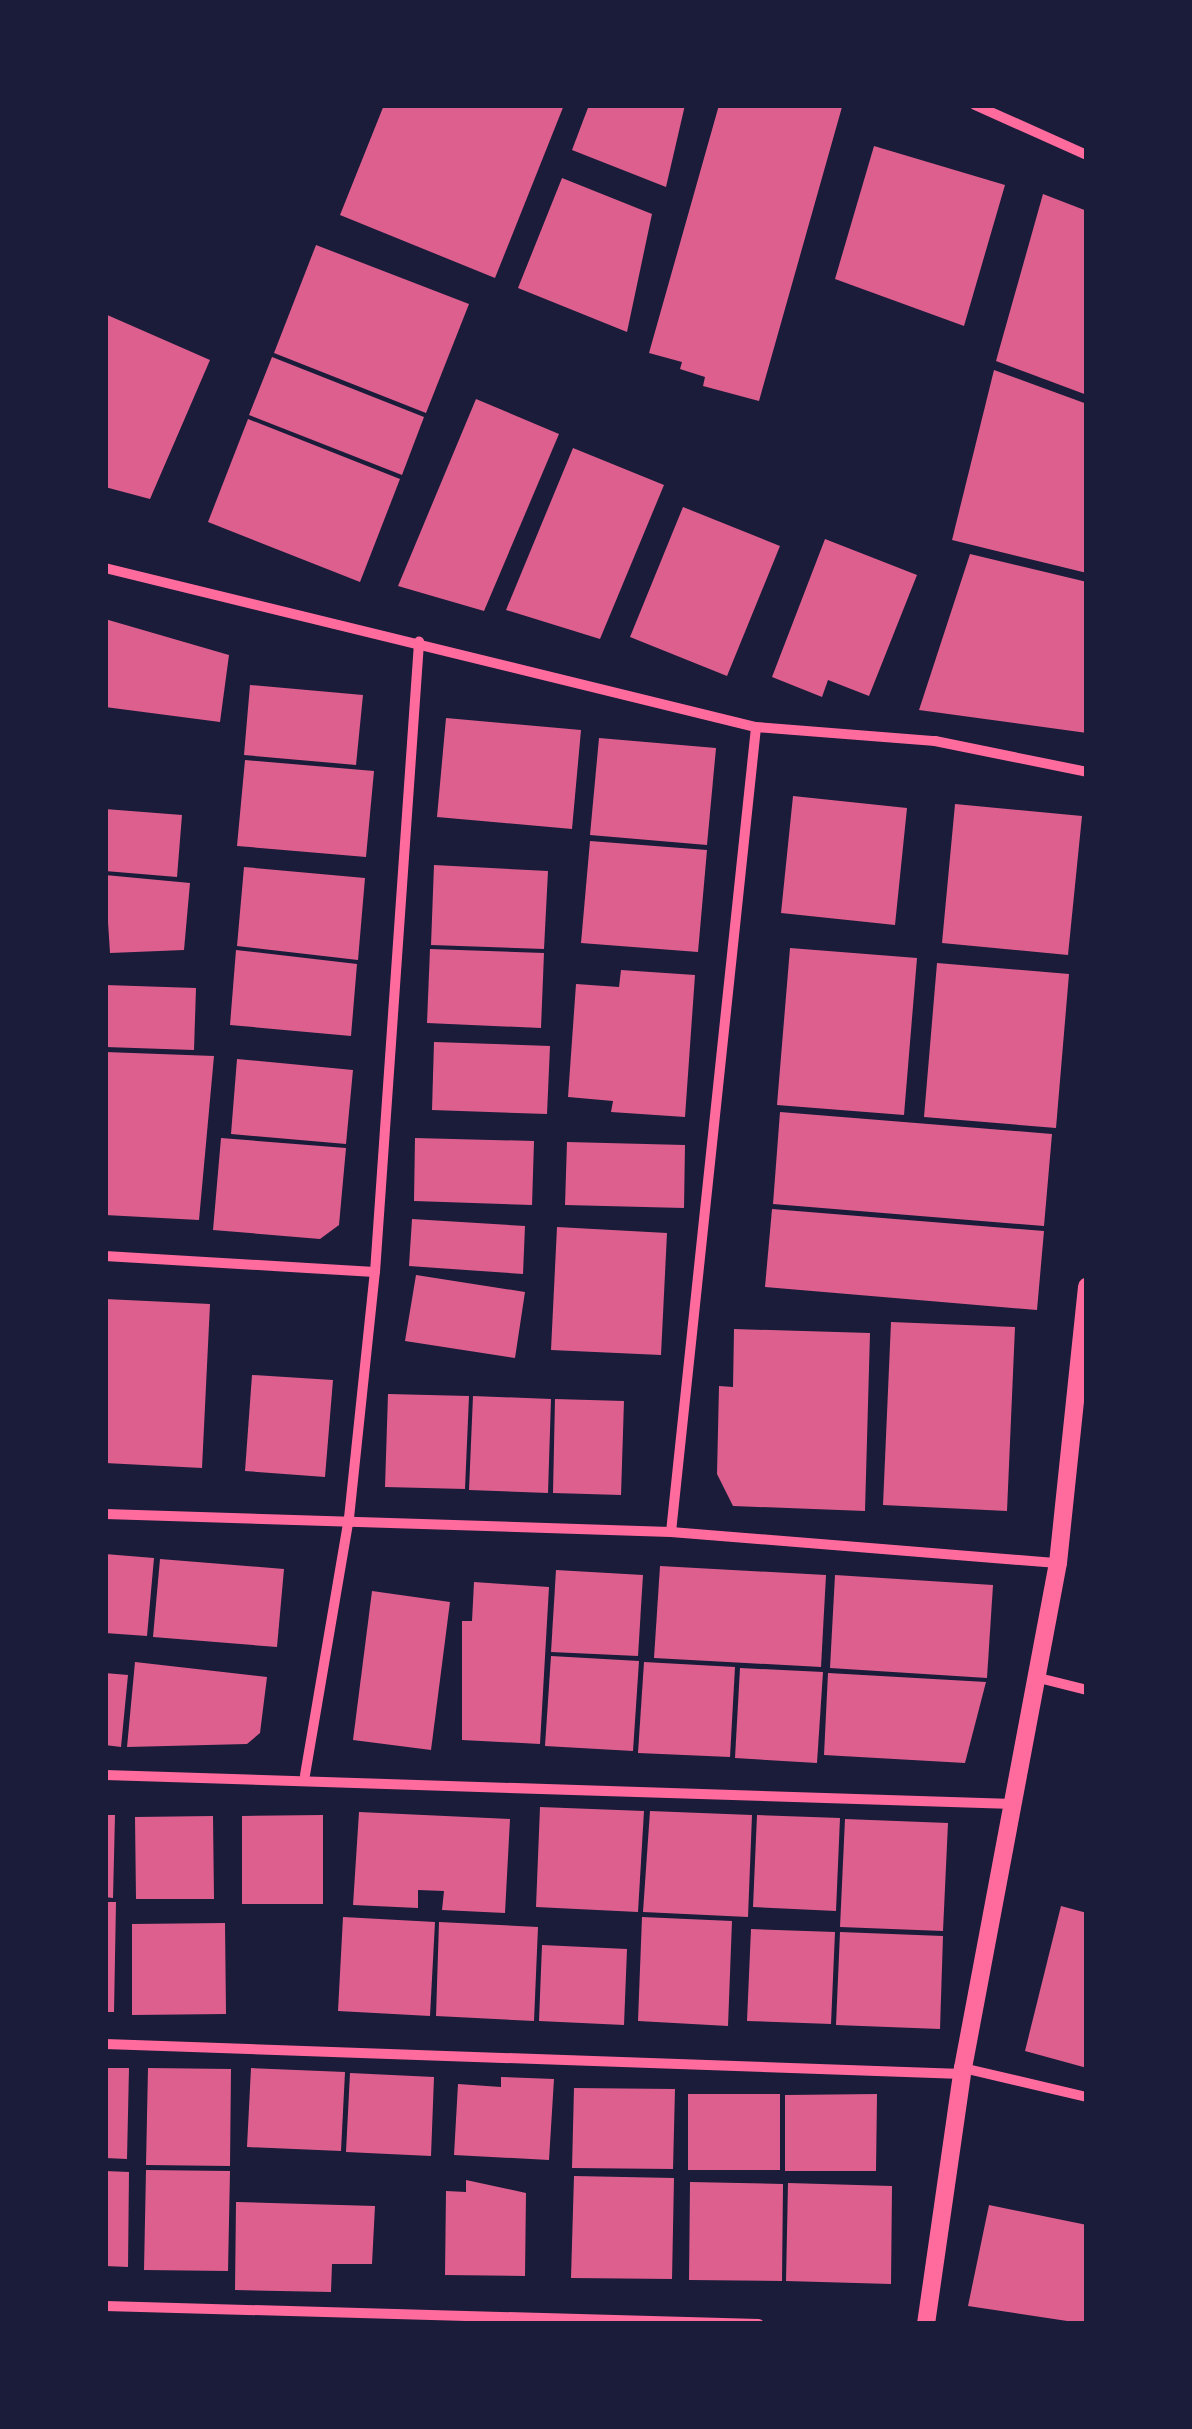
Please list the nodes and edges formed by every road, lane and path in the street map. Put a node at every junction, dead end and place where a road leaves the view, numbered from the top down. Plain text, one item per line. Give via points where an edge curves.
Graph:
1 (976, 105) edge
2 (1087, 155) edge
3 (105, 568) edge
4 (419, 642) junction
5 (756, 727) junction
6 (1087, 772) edge
7 (105, 1256) edge
8 (375, 1272) junction
9 (1087, 1287) edge
10 (1084, 1330) edge
11 (105, 1514) edge
12 (349, 1518) junction
13 (671, 1532) junction
14 (1058, 1563) junction
15 (1039, 1678) junction
16 (1087, 1690) edge
17 (105, 1775) edge
18 (305, 1775) junction
19 (1014, 1804) junction
20 (105, 2044) edge
21 (962, 2071) junction
22 (1087, 2097) edge
23 (105, 2306) edge
24 (759, 2324) edge
25 (926, 2324) edge

1 - 2 street
3 - 4 street
4 - 5 street
4 - 8 street
5 - 6 street via 935,741
5 - 13 street
7 - 8 street
8 - 12 street
9 - 10 street
10 - 14 street
11 - 12 street
12 - 13 street
12 - 18 street
13 - 14 street
14 - 15 street
15 - 16 street
15 - 19 street
17 - 18 street
18 - 19 street
19 - 21 street
20 - 21 street
21 - 22 street
21 - 25 street
23 - 24 street

